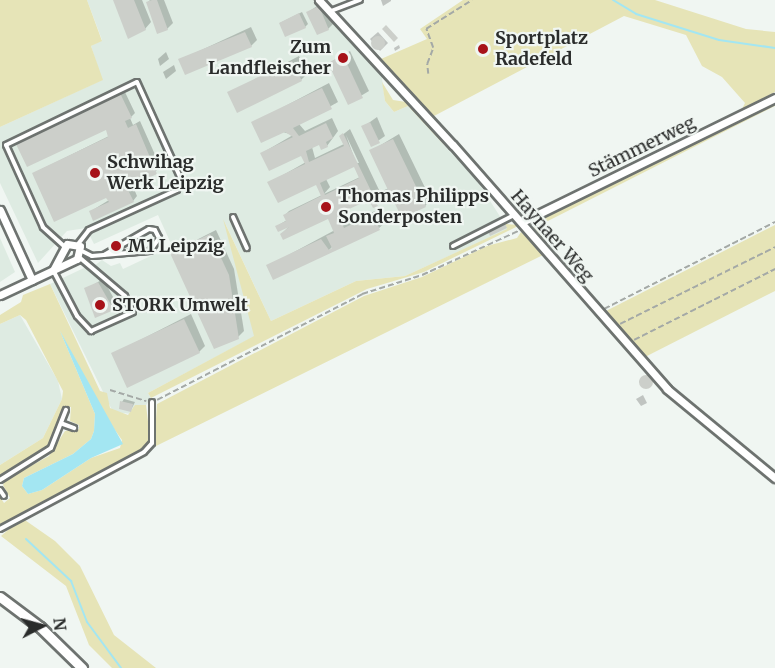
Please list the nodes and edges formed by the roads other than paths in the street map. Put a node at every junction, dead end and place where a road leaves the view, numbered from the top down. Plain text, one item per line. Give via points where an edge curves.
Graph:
1 (319, 0) edge
2 (360, 0) edge
3 (330, 12) junction
4 (775, 98) edge
5 (0, 210) edge
6 (515, 214) junction
7 (233, 217) dead end
8 (524, 225) junction
9 (78, 244) junction
10 (453, 246) dead end
11 (65, 247) junction
12 (247, 248) dead end
13 (81, 254) junction
14 (104, 255) junction
15 (53, 270) junction
16 (32, 280) junction
17 (0, 295) edge
18 (152, 402) road end
19 (66, 411) dead end
20 (63, 424) junction
21 (74, 428) dead end
22 (775, 478) edge
23 (0, 480) edge
24 (0, 490) edge
25 (4, 496) dead end
26 (0, 530) edge
27 (0, 597) edge
28 (82, 668) edge

1 - 3 street, Haynaer Weg
2 - 3 lane
3 - 6 street, Haynaer Weg
4 - 8 street, Stämmerweg
5 - 16 street
6 - 8 street, Haynaer Weg
6 - 10 lane
7 - 12 lane
8 - 22 street, Haynaer Weg via 626,345 679,400
9 - 11 street
9 - 11 lane via 89,230 177,190 180,177 137,82 6,145 43,227
9 - 13 street
11 - 15 street
13 - 14 lane
13 - 15 street
13 - 15 lane via 125,296 132,312 91,331 77,316
14 - 14 lane via 150,251 159,238 155,230 149,229
15 - 16 street
16 - 17 street
18 - 26 lane via 152,443 144,452
19 - 20 lane
20 - 21 lane
20 - 23 lane via 51,448
24 - 25 lane
27 - 28 street via 40,627

